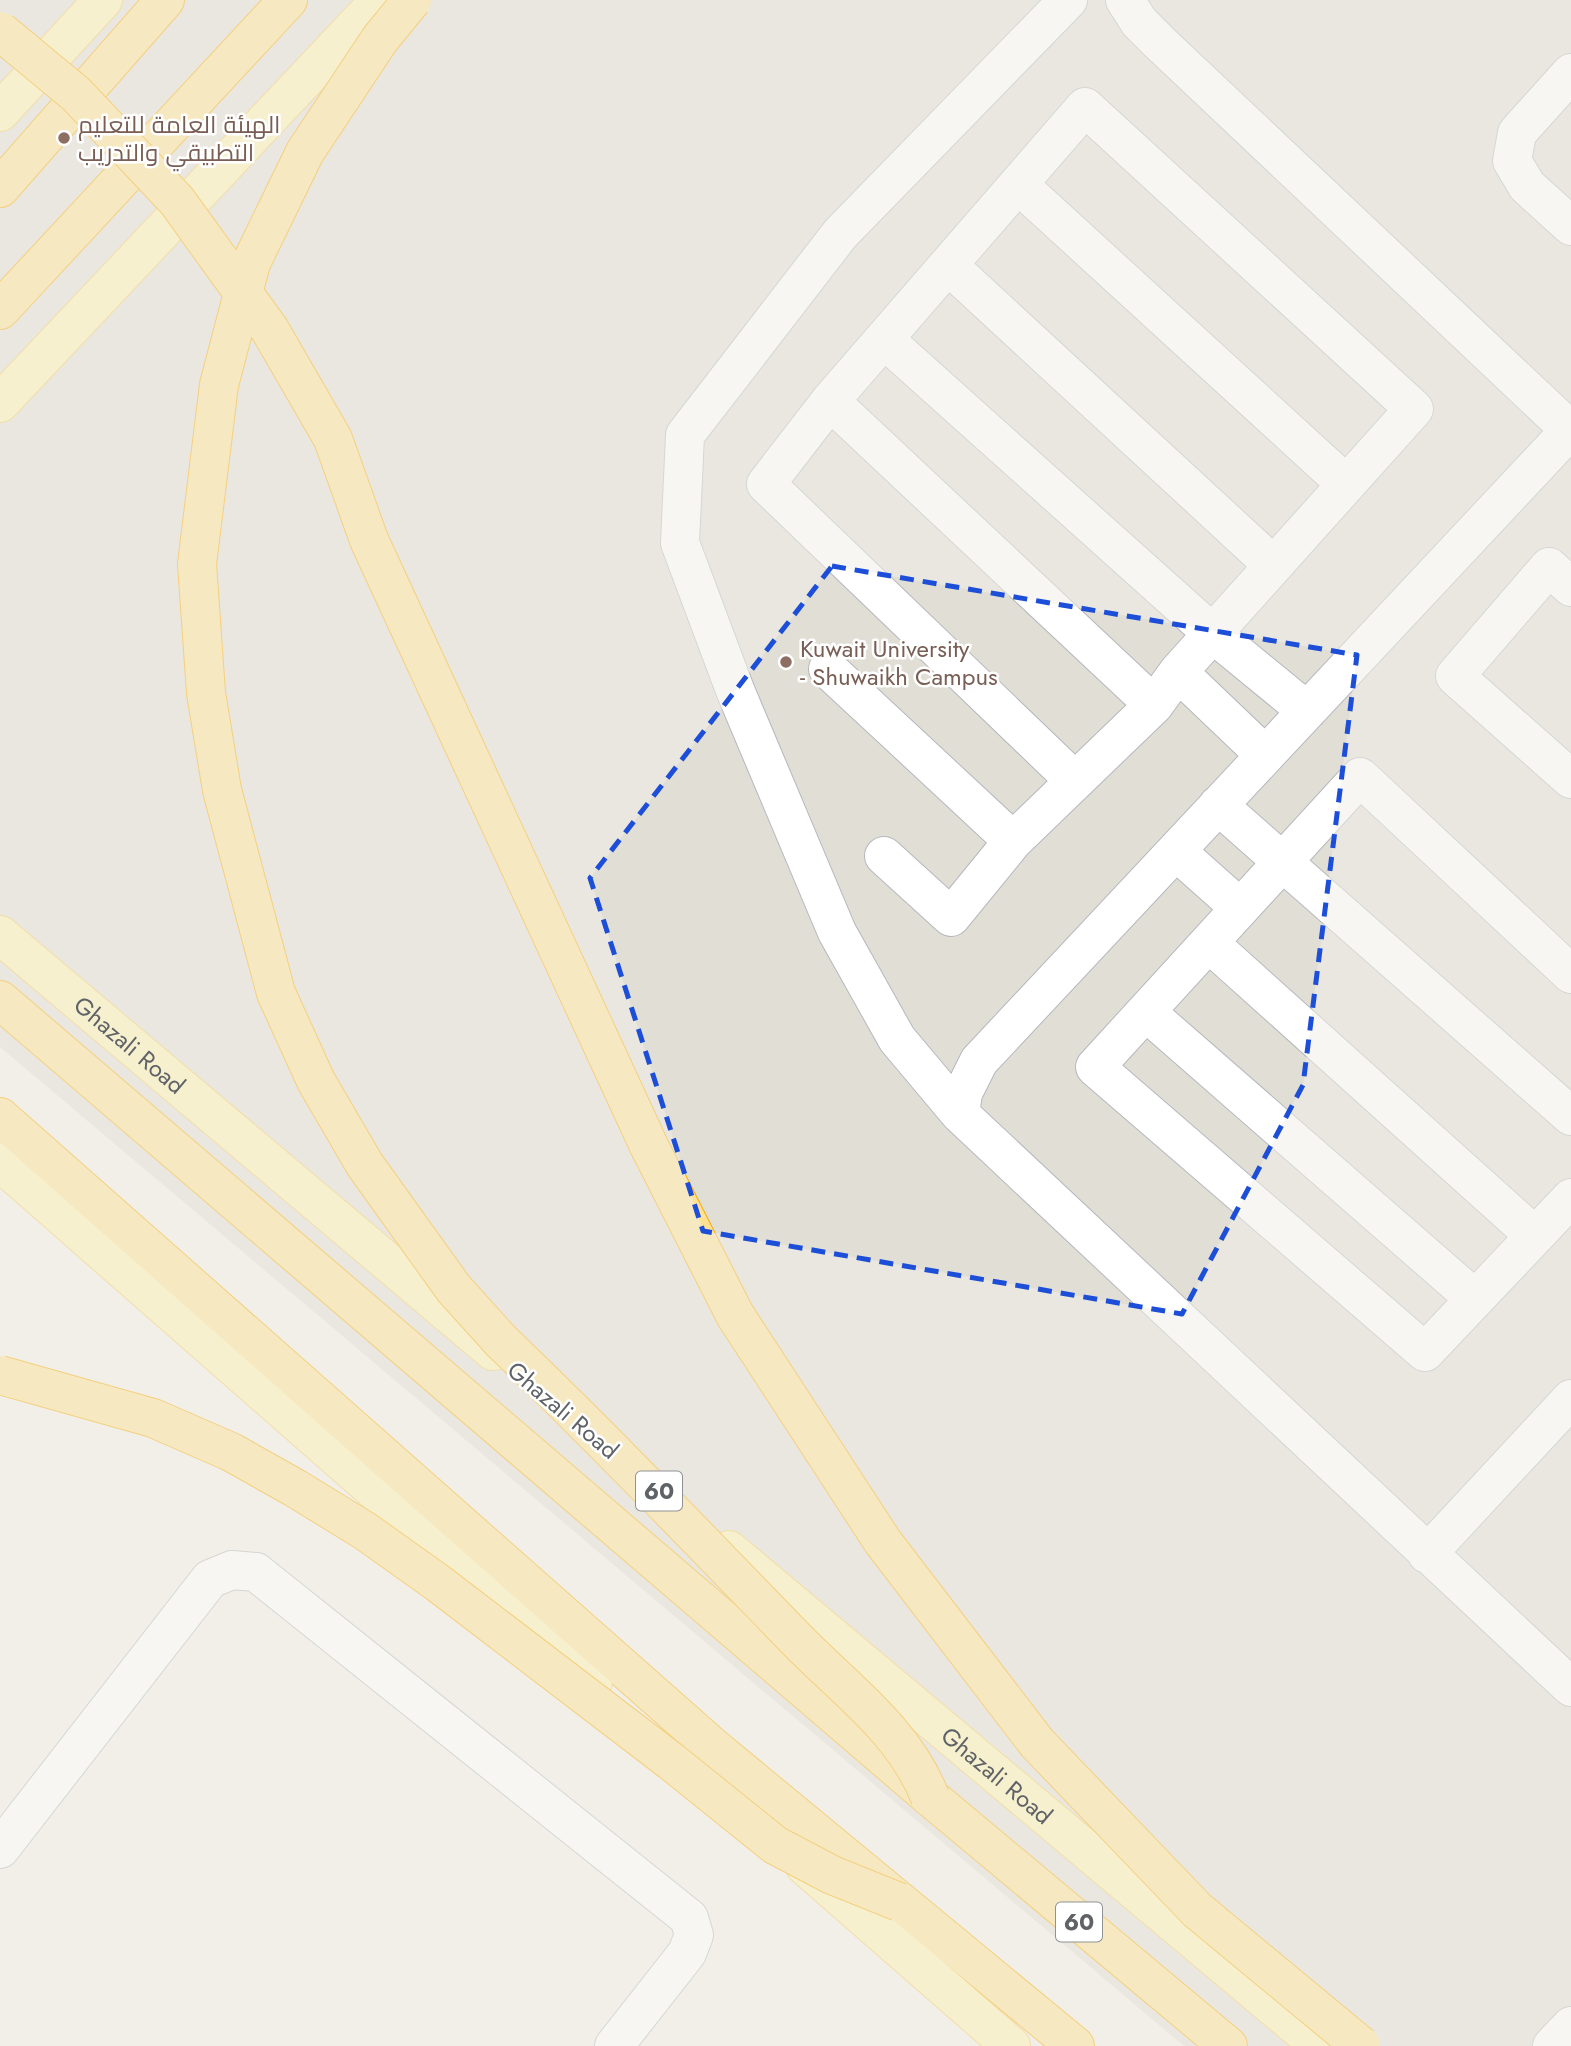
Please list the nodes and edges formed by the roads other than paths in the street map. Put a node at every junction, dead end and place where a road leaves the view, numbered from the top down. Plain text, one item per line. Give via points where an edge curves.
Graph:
1 (103, 0) edge
2 (166, 0) edge
3 (288, 0) edge
4 (380, 0) edge
5 (412, 0) edge
6 (1068, 0) edge
7 (1125, 0) edge
8 (0, 32) edge
9 (1571, 73) edge
10 (0, 112) edge
11 (1018, 185) junction
12 (0, 188) edge
13 (1571, 226) edge
14 (949, 266) junction
15 (0, 310) edge
16 (886, 341) junction
17 (830, 401) junction
18 (0, 403) edge
19 (1571, 430) edge
20 (1346, 484) junction
21 (1273, 565) junction
22 (1571, 587) edge
23 (1212, 634) junction
24 (828, 668) dead end
25 (1178, 672) junction
26 (1154, 705) junction
27 (1307, 711) junction
28 (1265, 755) junction
29 (1571, 779) edge
30 (1074, 780) junction
31 (1218, 806) junction
32 (1013, 841) junction
33 (1177, 852) junction
34 (884, 856) dead end
35 (1283, 862) junction
36 (1240, 908) junction
37 (0, 934) edge
38 (1209, 943) junction
39 (1571, 974) edge
40 (0, 1000) edge
41 (1146, 1012) junction
42 (960, 1114) junction
43 (1571, 1116) edge
44 (0, 1117) edge
45 (0, 1162) edge
46 (1571, 1198) edge
47 (1535, 1236) junction
48 (1475, 1299) junction
49 (0, 1375) edge
50 (1571, 1399) edge
51 (1427, 1553) junction
52 (1571, 1687) edge
53 (930, 1797) junction
54 (0, 1849) edge
55 (900, 1902) junction
56 (1571, 2026) edge
57 (614, 2046) edge
58 (1011, 2046) edge
59 (1075, 2046) edge
60 (1228, 2046) edge
61 (1320, 2046) edge
62 (1361, 2046) edge
63 (1552, 2046) edge

1 - 10 main road
2 - 12 highway
3 - 15 highway
4 - 18 main road
5 - 53 highway, bridge via 380,39 305,152 251,263 219,384 197,565 205,680 222,790 276,993 316,1081 365,1165 454,1289 894,1734 917,1766
6 - 42 lane via 840,234 685,435 680,543 735,690 837,932 897,1039
7 - 19 lane via 1160,43
8 - 62 highway, bridge via 76,94 177,201 270,330 333,439 375,553 698,1243 735,1315 883,1542 1037,1743 1197,1910
9 - 13 lane via 1517,132 1512,161 1527,186
11 - 14 lane
11 - 20 lane
11 - 20 lane via 1085,107 1414,409
14 - 16 lane
14 - 21 lane
16 - 17 lane
16 - 23 lane
17 - 26 lane
17 - 30 lane via 766,484
19 - 27 lane
20 - 21 lane
21 - 23 lane
22 - 29 lane via 1549,567 1455,676
23 - 25 lane
23 - 27 lane
24 - 32 lane
25 - 26 lane
25 - 28 lane
26 - 30 lane
27 - 28 lane
28 - 31 lane
30 - 32 lane
31 - 33 lane
31 - 35 lane
32 - 34 lane via 951,917
33 - 36 lane
33 - 42 lane via 979,1061 963,1093
35 - 36 lane
35 - 39 lane via 1360,777
35 - 43 lane
36 - 38 lane
37 - 61 main road, Ghazali Road / 60
38 - 41 lane
38 - 47 lane
40 - 53 highway, Ghazali Road / 60
41 - 48 lane
41 - 48 lane via 1095,1067 1425,1352
42 - 51 lane
44 - 55 highway via 714,1748
45 - 58 main road
46 - 47 lane
47 - 48 lane
49 - 55 highway, bridge via 153,1418 231,1452 295,1488 438,1583 775,1845 832,1875
50 - 51 lane
51 - 52 lane
53 - 60 highway, 60
54 - 57 lane via 210,1579 232,1570 256,1572 689,1918 694,1935 687,1953
55 - 59 highway
56 - 63 lane

